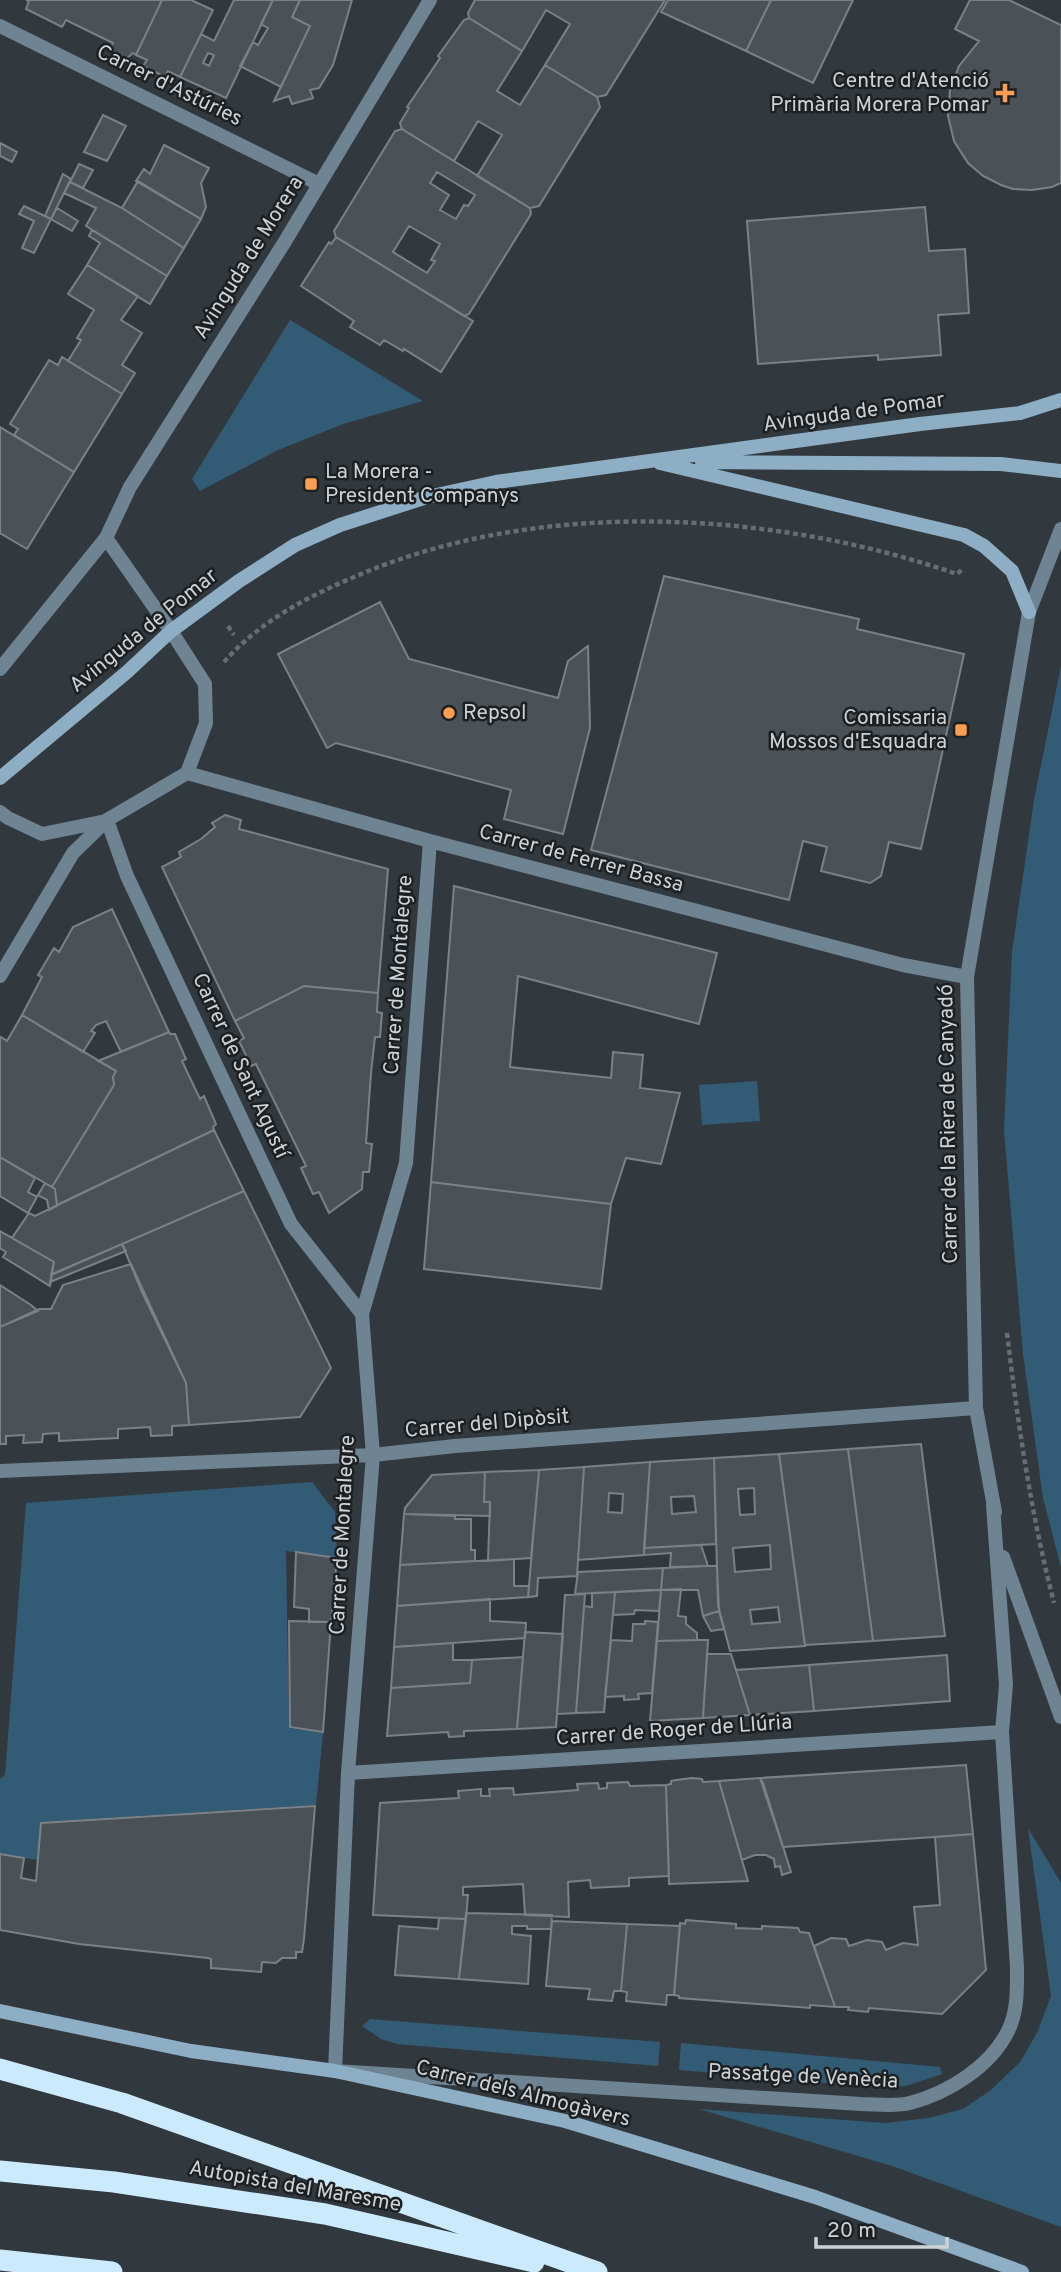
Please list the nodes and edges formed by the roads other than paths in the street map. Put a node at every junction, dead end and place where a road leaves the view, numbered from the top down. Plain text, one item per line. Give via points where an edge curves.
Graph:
1 (429, 0) edge
2 (0, 26) edge
3 (319, 184) junction
4 (1061, 400) edge
5 (652, 462) junction
6 (1061, 471) edge
7 (1061, 529) edge
8 (106, 538) junction
9 (1029, 612) junction
10 (172, 631) junction
11 (0, 669) edge
12 (187, 773) junction
13 (0, 778) edge
14 (0, 812) edge
15 (107, 820) junction
16 (430, 841) junction
17 (0, 976) edge
18 (967, 976) junction
19 (362, 1314) junction
20 (976, 1408) junction
21 (373, 1455) junction
22 (0, 1471) edge
23 (993, 1505) junction
24 (1061, 1717) edge
25 (1002, 1732) junction
26 (348, 1773) junction
27 (0, 2011) edge
28 (0, 2069) edge
29 (335, 2071) junction
30 (0, 2171) edge
31 (0, 2260) edge
32 (112, 2272) edge
33 (577, 2272) edge
34 (597, 2272) edge
35 (1022, 2272) edge

1 - 3 street, Avinguda de Morera
2 - 3 street, Carrer d'Astúries
3 - 8 street, Avinguda de Morera via 130,487
4 - 5 street, Avinguda de Pomar via 1020,413
5 - 6 street, Avinguda de Pomar via 1001,464
5 - 9 street via 964,535 1013,571
5 - 10 street, Avinguda de Pomar via 496,482 427,497 340,526 295,545
7 - 9 street, Carrer de la Riera de Canyadó
8 - 10 street
8 - 11 street, Avinguda de Morera
9 - 18 street, Carrer de la Riera de Canyadó
10 - 12 street via 205,684 206,723
10 - 13 street, Avinguda de Pomar
12 - 15 street
12 - 16 street, Carrer de Ferrer Bassa
14 - 15 street via 42,834
15 - 17 street via 73,853
15 - 19 street, Carrer de Sant Agustí via 127,876 291,1224
16 - 18 street, Carrer de Ferrer Bassa via 902,965
16 - 19 street, Carrer de Montalegre via 406,1163
18 - 20 street, Carrer de la Riera de Canyadó
19 - 21 street, Carrer de Montalegre
20 - 21 street, Carrer del Dipòsit
20 - 23 street, Carrer de la Riera de Canyadó
21 - 22 street, Carrer del Dipòsit
21 - 26 street, Carrer de Montalegre
23 - 24 street, Carrer de la Riera de Canyadó via 1003,1556
23 - 25 street, Passatge de Venècia via 1006,1685
25 - 26 street, Carrer de Roger de Llúria
25 - 29 street, Passatge de Venècia via 1017,2002 1009,2030 993,2054 941,2093 907,2104 861,2104
26 - 29 street, Carrer de Montalegre
27 - 29 street, Carrer dels Almogàvers via 191,2051
28 - 34 highway via 122,2103
29 - 35 street, Carrer dels Almogàvers via 565,2121 815,2197
30 - 33 highway, Autopista del Maresme via 114,2182 325,2214
31 - 32 highway

